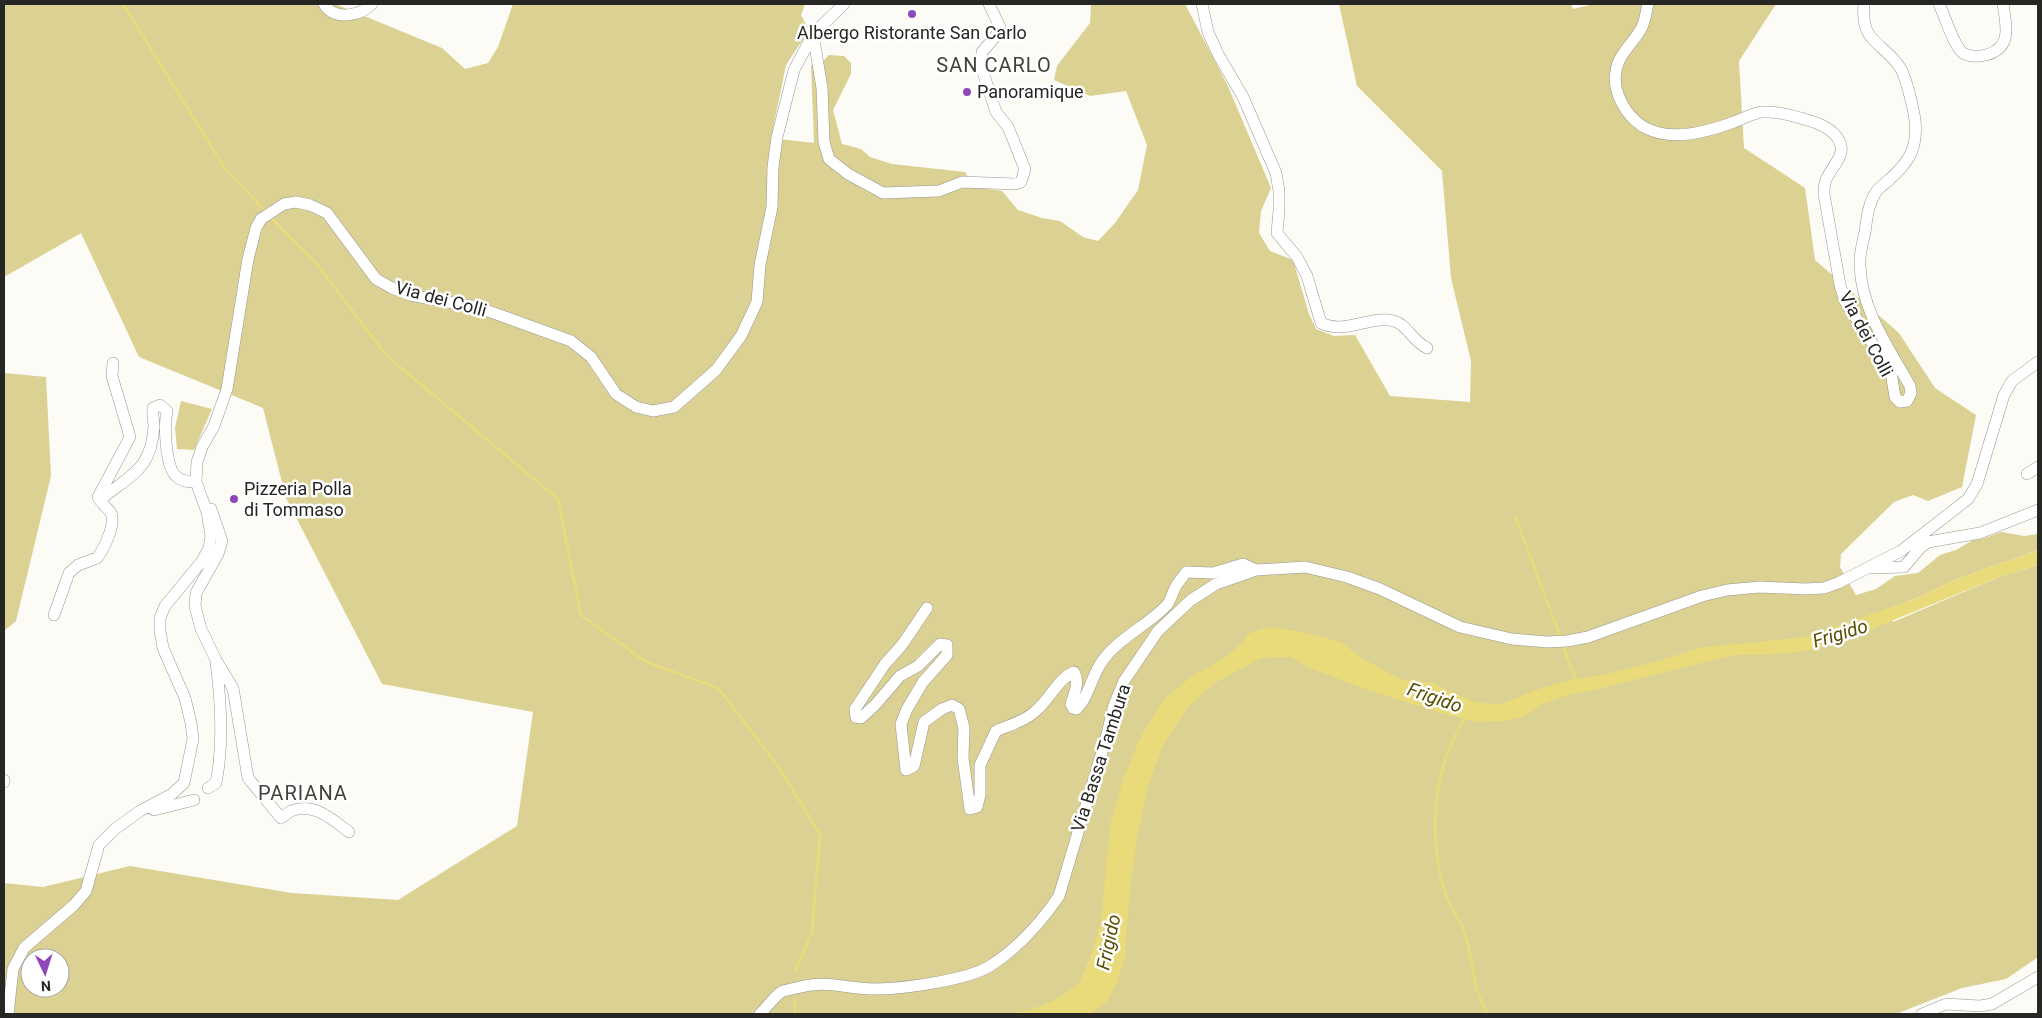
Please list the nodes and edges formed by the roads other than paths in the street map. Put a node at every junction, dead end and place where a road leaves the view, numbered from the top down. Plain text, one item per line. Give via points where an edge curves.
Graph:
1 (324, 4) edge
2 (372, 4) edge
3 (844, 4) edge
4 (989, 4) edge
5 (1202, 4) edge
6 (1648, 4) edge
7 (1864, 4) edge
8 (1939, 4) edge
9 (2002, 4) edge
10 (813, 34) junction
11 (1427, 348) dead end
12 (2038, 362) edge
13 (113, 363) dead end
14 (2038, 467) edge
15 (2027, 474) dead end
16 (196, 477) junction
17 (98, 497) junction
18 (2038, 510) edge
19 (1869, 568) junction
20 (1256, 570) junction
21 (927, 608) dead end
22 (54, 615) dead end
23 (216, 660) junction
24 (208, 788) dead end
25 (194, 800) dead end
26 (140, 812) junction
27 (349, 832) dead end
28 (2038, 977) edge
29 (782, 992) junction
30 (8, 1014) edge
31 (750, 1014) edge
32 (760, 1014) edge
33 (1922, 1014) edge

1 - 2 street via 333,13 344,16
3 - 10 street, Via dei Colli
4 - 10 street via 1000,27 982,52 981,66 996,112 1008,127 1025,169 1021,182 1015,184 962,182 939,191 883,193 848,174 829,159 824,142 822,88
5 - 11 street via 1208,32 1244,97 1276,173 1280,210 1276,233 1297,257 1307,276 1321,323 1330,328 1340,328 1383,320 1396,322
6 - 7 street, Via dei Colli via 1641,28 1618,62 1616,71 1619,99 1637,122 1667,135 1686,135 1708,131 1760,112 1770,112 1826,126 1837,137 1841,152 1825,181 1824,194 1840,286 1845,301 1891,372 1895,397 1900,402 1907,401 1910,386 1869,310 1859,263 1870,201 1877,190 1906,164 1916,142 1915,120 1901,70 1868,34 1864,23
8 - 9 street via 1963,53 1979,57 1998,54 2005,42
10 - 16 street, Via dei Colli via 794,70 777,137 772,207 760,265 757,302 741,336 716,370 674,407 653,412 636,407 616,394 591,357 571,342 480,308 410,295 392,288 376,279 327,213 296,202 284,204 261,219 256,228 227,389 214,426 202,446
12 - 19 street, Via Bassa Tambura via 2012,381 2004,396 1977,484 1968,499 1901,552
13 - 17 street via 112,376 130,437
14 - 15 street
16 - 17 street via 186,482 172,471 165,421 167,411 160,405 153,408 151,418 154,425 148,456 141,469 105,496
16 - 23 street via 222,541 194,597 201,629
16 - 26 street via 207,512 211,536 209,548 165,606 160,624 164,648 185,698 191,723 193,739 188,769 184,782 172,794
17 - 22 street via 110,512 112,529 97,558 78,565 69,574
18 - 19 street via 1980,533 1928,542 1904,567
19 - 20 street, Via Bassa Tambura via 1824,588 1728,590 1702,596 1588,637 1547,642 1512,639 1460,627 1347,577 1305,567
20 - 21 street via 1243,564 1213,573 1186,572 1169,603 1148,623 1114,646 1102,661 1083,704 1076,710 1070,704 1076,686 1074,672 1068,674 1032,715 996,731 980,764 980,795 976,807 970,809 962,758 964,728 959,709 952,705 924,722 914,766 906,770 904,762 901,724 906,709 923,682 947,655 947,645 940,644 918,666 900,676 860,718 854,713 885,664
20 - 29 street, Via Bassa Tambura via 1216,584 1191,600 1158,630 1137,659 1114,705 1059,896 1022,940 988,967 959,977 910,987 874,989 825,983
23 - 24 street via 220,691 220,752 216,784
23 - 27 street via 233,688 248,778 276,821 290,812 314,809
25 - 26 street
26 - 30 street via 99,845 86,891 24,948 13,968
28 - 33 street via 1992,1004 1946,1004
29 - 31 street
29 - 32 street, Via Bassa Tambura

